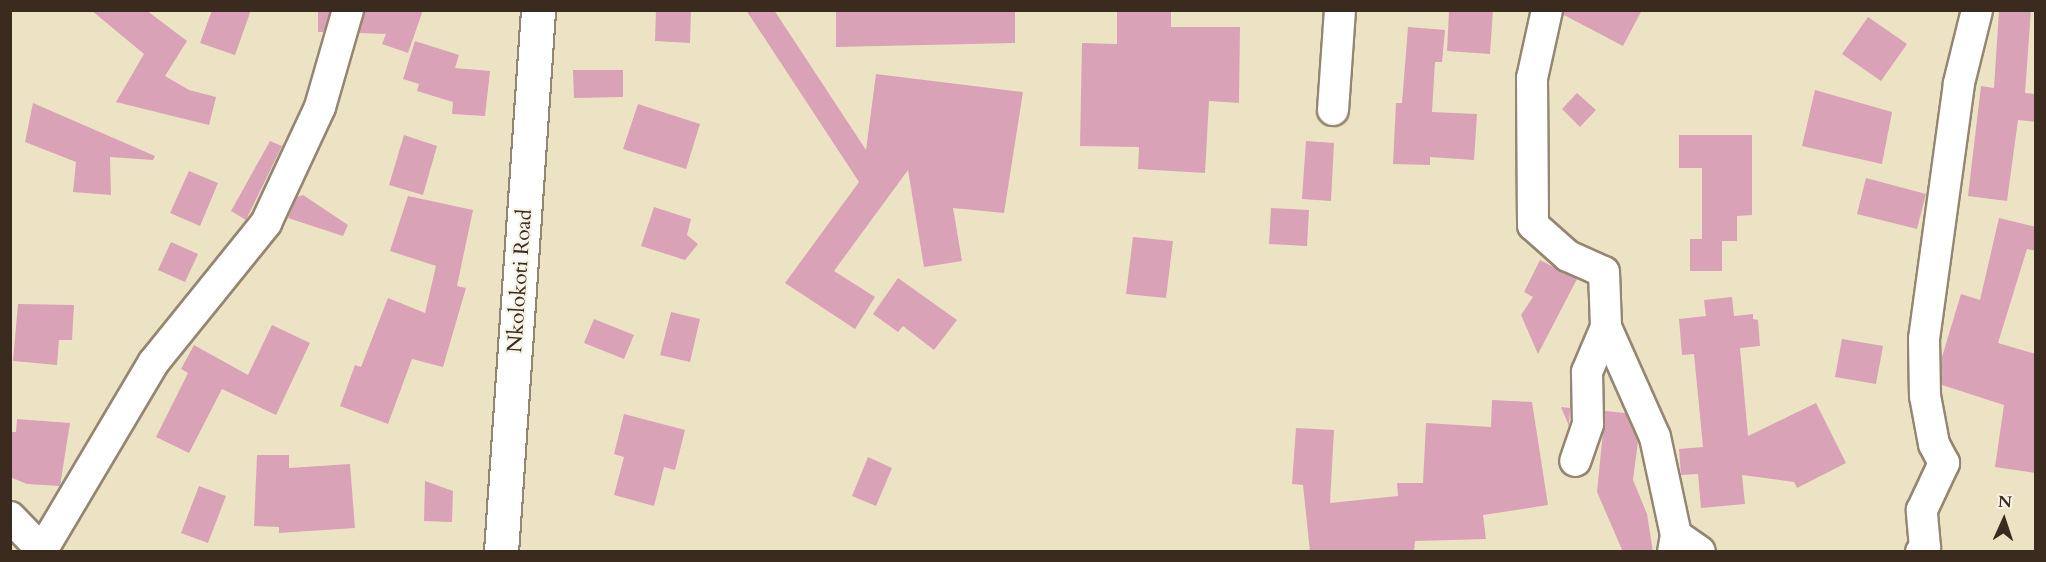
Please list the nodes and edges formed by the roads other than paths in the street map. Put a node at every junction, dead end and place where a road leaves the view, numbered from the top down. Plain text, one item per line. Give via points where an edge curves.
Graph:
1 (348, 10) edge
2 (538, 10) edge
3 (1340, 10) edge
4 (1547, 10) edge
5 (1977, 10) edge
6 (1333, 110) dead end
7 (1606, 327) junction
8 (1575, 461) dead end
9 (10, 517) edge
10 (1674, 543) edge
11 (41, 551) edge
12 (501, 552) edge
13 (1700, 552) edge
14 (1921, 552) edge

1 - 11 street via 320,107 266,223 154,362
2 - 12 main road, Nkolokoti Road
3 - 6 street
4 - 7 street via 1532,78 1533,225 1568,256 1604,272
5 - 14 street via 1959,83 1924,339 1925,396 1934,444 1944,463 1922,510 1925,548
7 - 8 street via 1587,372 1588,424
7 - 10 street via 1655,437
9 - 11 street
10 - 13 street

